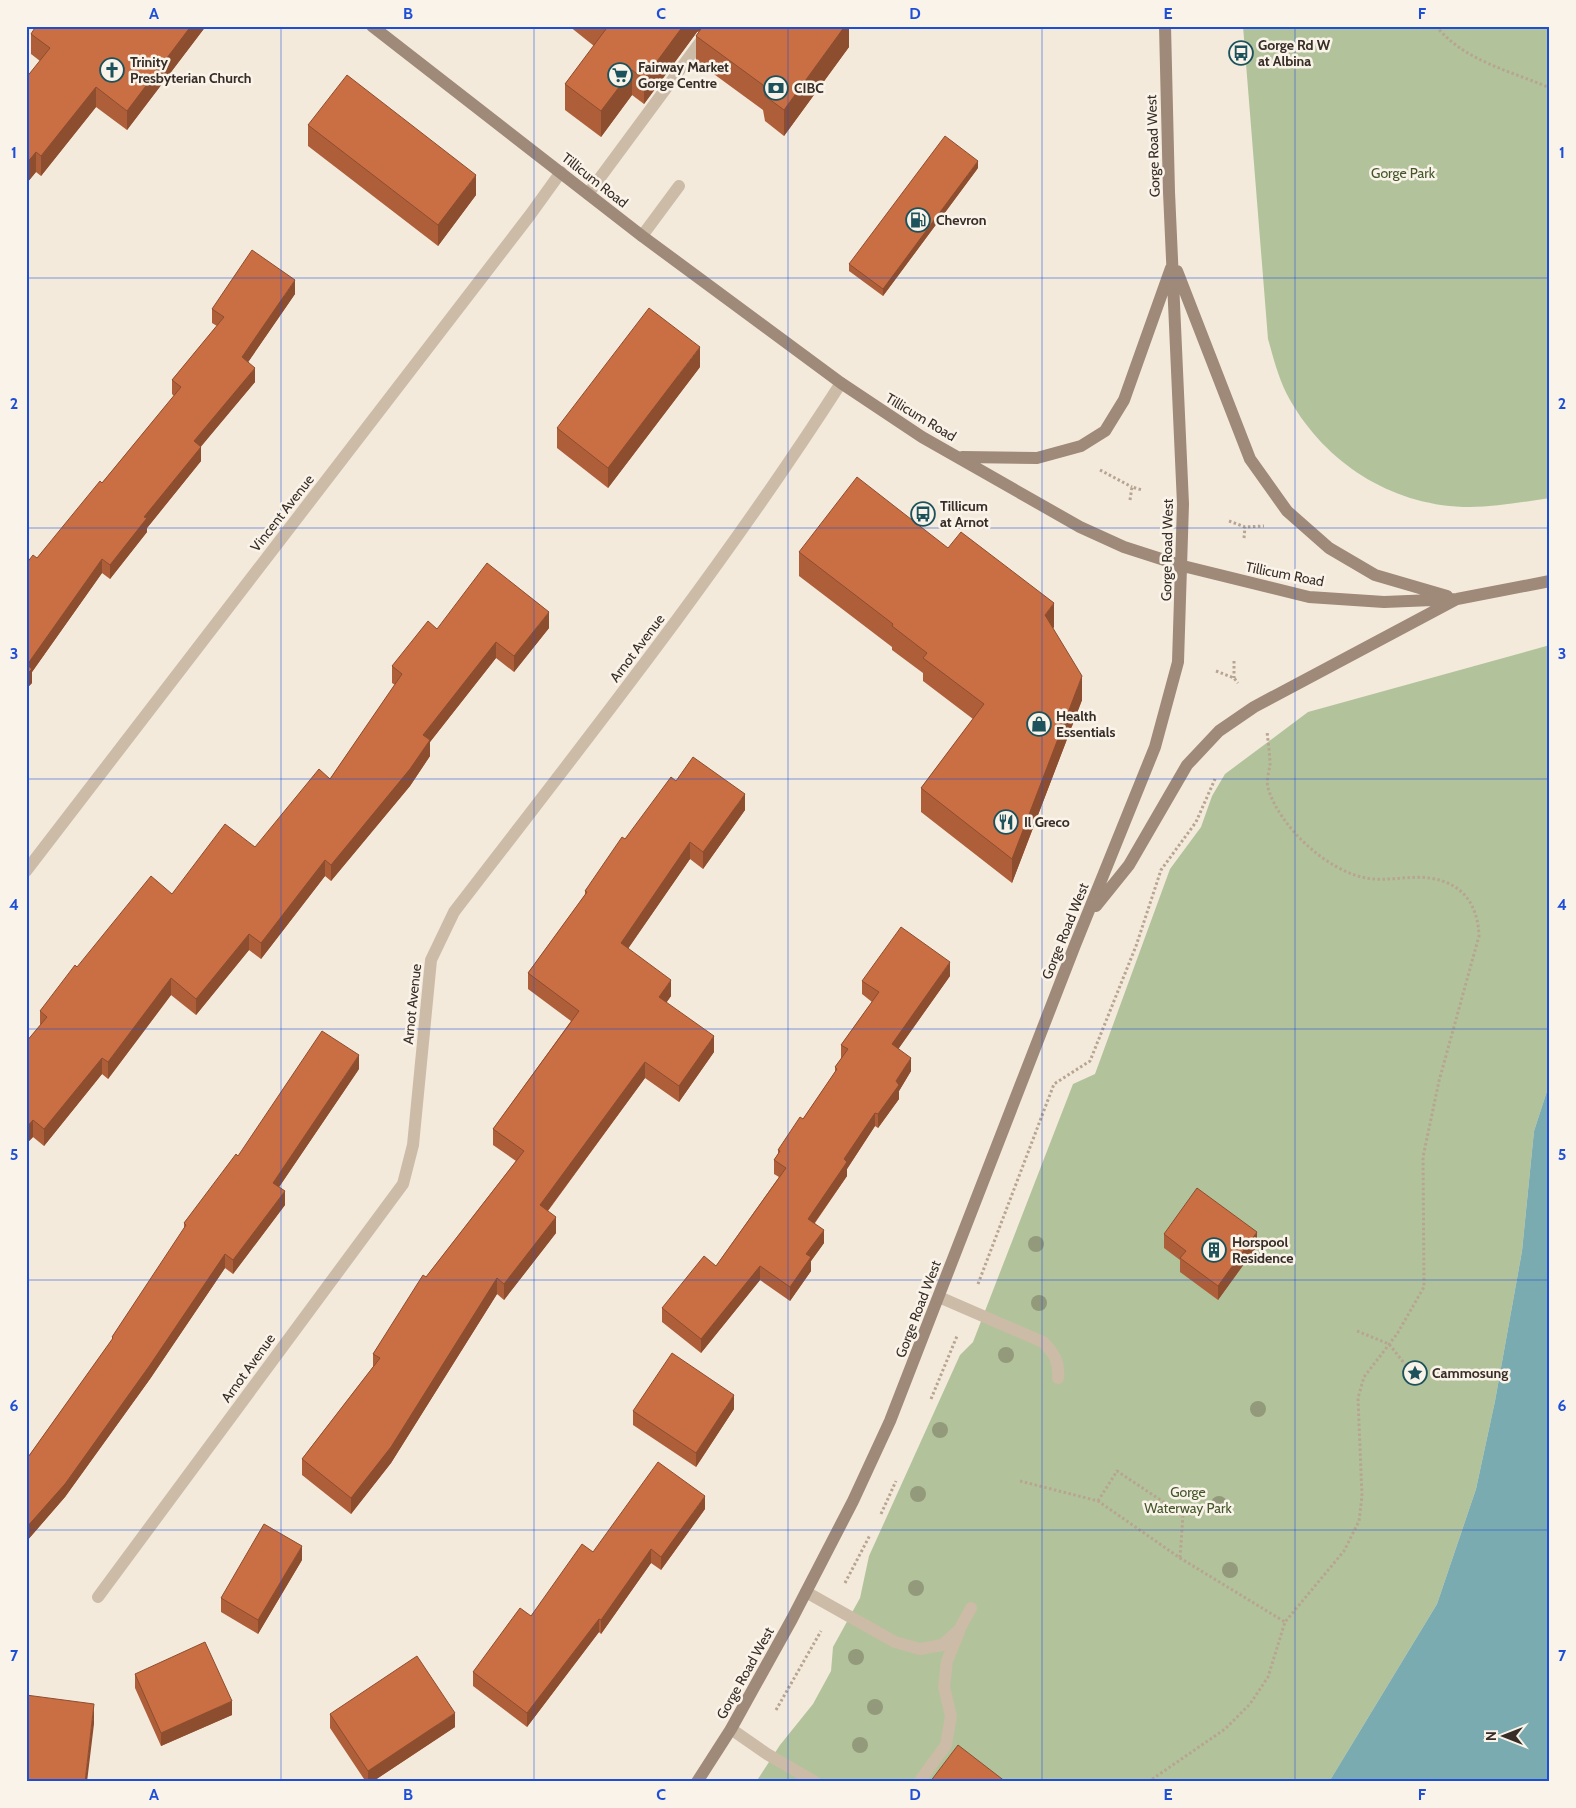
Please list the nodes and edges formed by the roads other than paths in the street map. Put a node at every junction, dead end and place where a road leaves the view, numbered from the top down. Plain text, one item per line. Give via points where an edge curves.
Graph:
1 (372, 26) edge
2 (1165, 26) edge
3 (704, 37) edge
4 (561, 172) junction
5 (679, 186) dead end
6 (588, 194) junction
7 (642, 236) junction
8 (1173, 261) junction
9 (841, 384) junction
10 (961, 457) junction
11 (1183, 566) junction
12 (1550, 581) edge
13 (1457, 599) junction
14 (26, 871) edge
15 (1087, 917) junction
16 (939, 1297) junction
17 (1058, 1378) dead end
18 (806, 1592) junction
19 (98, 1597) dead end
20 (971, 1608) dead end
21 (959, 1630) junction
22 (731, 1729) junction
23 (697, 1782) edge
24 (815, 1782) edge
25 (919, 1782) edge

1 - 4 main road, Tillicum Road
2 - 8 main road, Gorge Road West
3 - 6 street
4 - 6 main road, Tillicum Road
4 - 14 street, Vincent Avenue
5 - 7 street
6 - 7 main road, Tillicum Road
7 - 9 main road, Tillicum Road
8 - 10 main road via 1124,400 1105,431 1081,446 1037,458
8 - 11 main road, Gorge Road West via 1184,504
8 - 13 main road via 1250,459 1287,511 1329,548 1375,575
9 - 10 main road, Tillicum Road via 922,437
9 - 19 street, Arnot Avenue via 654,652 454,912 431,960 413,1145 402,1184
10 - 11 main road, Tillicum Road via 1080,527
11 - 13 main road, Tillicum Road via 1309,597 1384,602
11 - 15 main road, Gorge Road West via 1178,662 1155,747
12 - 13 main road, Tillicum Road
13 - 15 main road via 1254,707 1219,731 1187,765 1129,864
15 - 16 main road, Gorge Road West
16 - 17 street via 1044,1342 1059,1364
16 - 18 main road, Gorge Road West via 890,1421
18 - 21 street via 895,1642 920,1649 942,1645
18 - 22 main road, Gorge Road West
20 - 21 street
21 - 25 street via 947,1661 944,1687 951,1716 946,1745
22 - 23 main road, Gorge Road West
22 - 24 street

